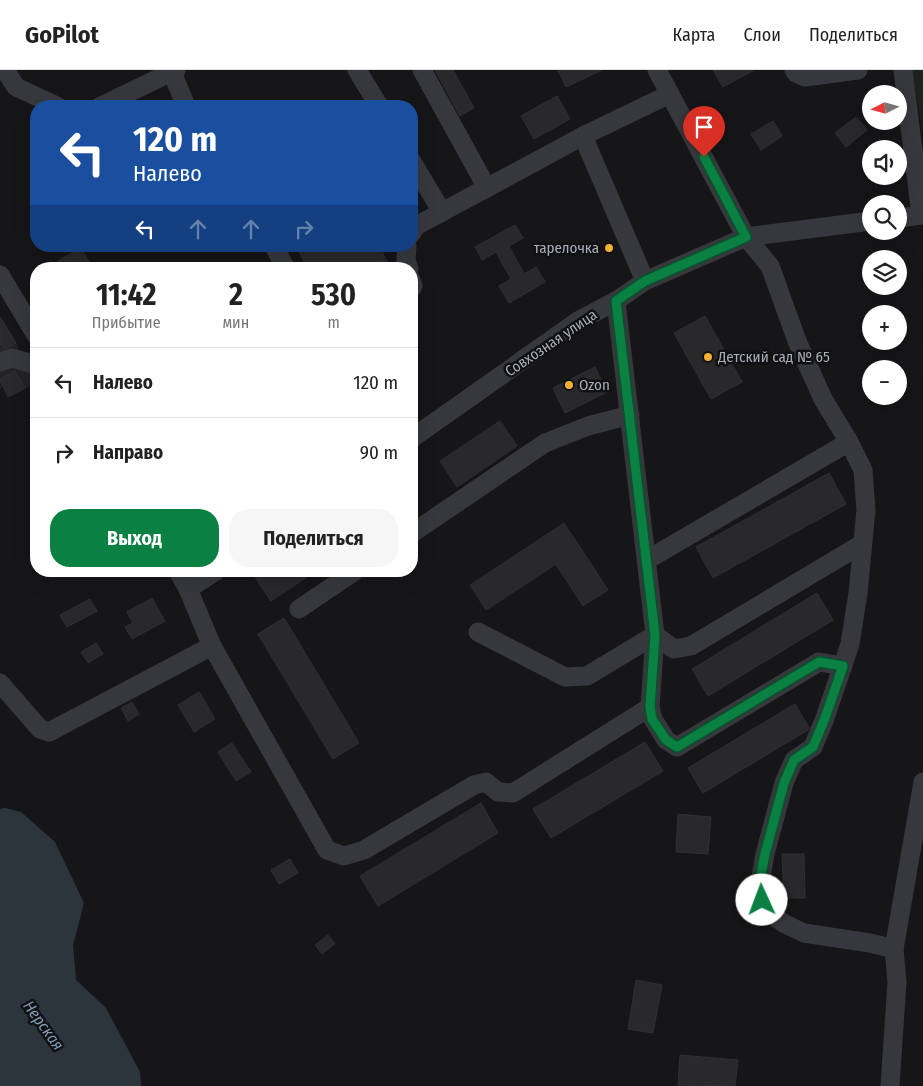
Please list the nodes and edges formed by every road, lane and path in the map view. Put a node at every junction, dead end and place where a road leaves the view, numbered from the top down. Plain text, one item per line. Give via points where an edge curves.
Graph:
1 (5, 70) edge
2 (357, 70) edge
3 (422, 70) edge
4 (657, 70) edge
5 (794, 70) edge
6 (858, 70) edge
7 (903, 70) edge
8 (173, 71) edge
9 (670, 94) junction
10 (45, 100) edge
11 (113, 100) edge
12 (184, 100) edge
13 (375, 100) edge
14 (582, 136) junction
15 (418, 172) edge
16 (487, 188) junction
17 (442, 212) junction
18 (922, 215) edge
19 (907, 217) edge
20 (862, 222) edge
21 (418, 225) edge
22 (746, 237) junction
23 (0, 275) edge
24 (645, 281) junction
25 (616, 301) junction
26 (30, 325) edge
27 (0, 362) edge
28 (30, 362) edge
29 (630, 414) junction
30 (418, 433) edge
31 (849, 442) junction
32 (418, 525) edge
33 (862, 544) junction
34 (646, 560) junction
35 (181, 577) edge
36 (207, 577) edge
37 (346, 577) edge
38 (188, 589) junction
39 (299, 609) dead end
40 (478, 632) dead end
41 (655, 635) junction
42 (212, 646) junction
43 (843, 666) junction
44 (0, 683) edge
45 (650, 707) junction
46 (923, 782) edge
47 (894, 949) junction
48 (890, 1086) edge

1 - 10 street via 16,87
2 - 13 street
3 - 16 street
4 - 9 street
5 - 6 street via 805,77
7 - 18 street
8 - 11 street
8 - 12 street
9 - 14 street
9 - 22 street
14 - 16 street
14 - 24 street
15 - 17 street
16 - 17 street
17 - 21 street
18 - 19 street
20 - 22 street, Совхозная улица
22 - 24 street, Совхозная улица
22 - 31 street via 770,266 796,341 823,399
23 - 26 street
24 - 25 street, Совхозная улица
25 - 29 street
25 - 30 street, Совхозная улица via 578,321
27 - 28 street via 12,358
29 - 32 street via 545,443
29 - 34 street
31 - 33 street via 863,470 866,510
31 - 34 street
33 - 41 street via 691,646 674,649
33 - 43 street via 858,593
34 - 41 street
35 - 38 street
36 - 38 street
37 - 39 street
38 - 42 street
40 - 41 street via 565,677 587,676
41 - 45 street
42 - 44 street via 49,732 40,729
42 - 45 street via 327,850 344,856 364,850 474,785 486,782 498,792 513,794
43 - 45 street via 819,662 677,747 666,740 652,719
43 - 47 street via 813,747 794,760 784,783 758,889 765,910 804,933
46 - 47 street
47 - 48 street via 898,982

